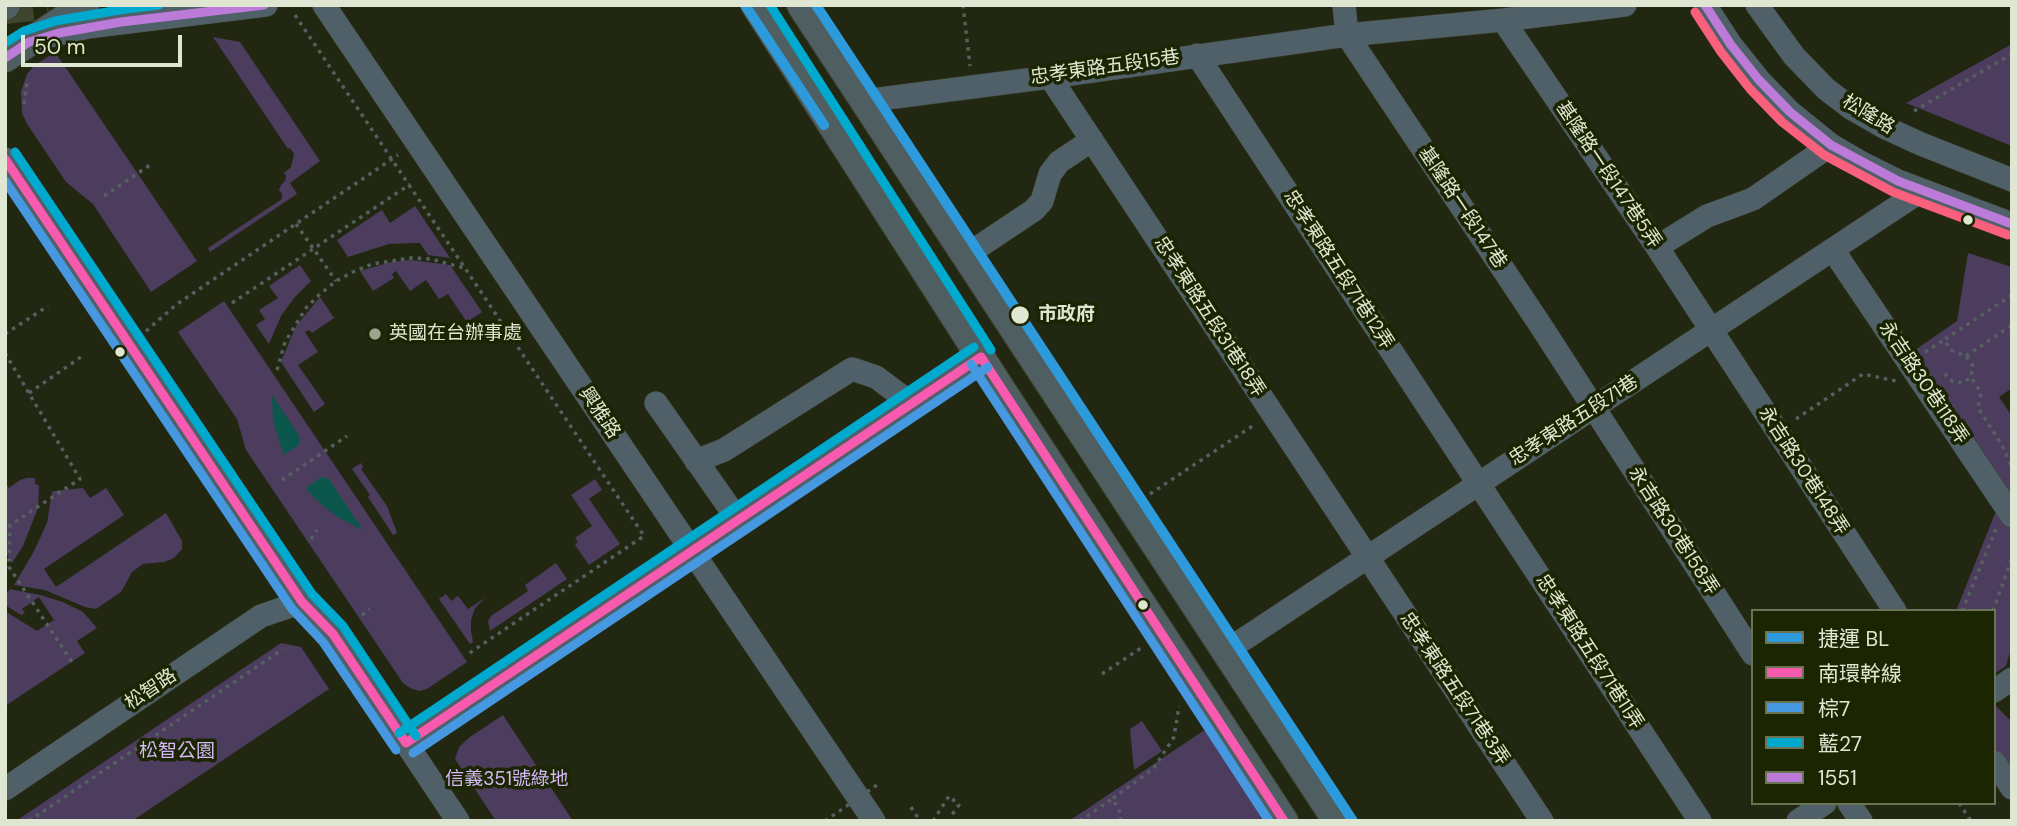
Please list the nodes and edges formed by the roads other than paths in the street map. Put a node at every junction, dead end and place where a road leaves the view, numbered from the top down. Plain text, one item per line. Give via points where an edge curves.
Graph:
1 (85, 5) edge
2 (266, 5) edge
3 (324, 5) edge
4 (755, 5) edge
5 (801, 5) edge
6 (1344, 5) edge
7 (1625, 5) edge
8 (1704, 5) edge
9 (1758, 5) edge
10 (1503, 20) junction
11 (1347, 35) junction
12 (29, 42) junction
13 (1197, 55) junction
14 (5, 58) edge
15 (1050, 77) junction
16 (864, 101) junction
17 (1092, 140) junction
18 (1832, 145) junction
19 (5, 159) edge
20 (2012, 180) edge
21 (1921, 191) junction
22 (2012, 224) edge
23 (1657, 247) junction
24 (1833, 250) junction
25 (965, 256) junction
26 (1711, 331) junction
27 (981, 357) junction
28 (656, 403) dead end
29 (912, 404) junction
30 (1594, 407) junction
31 (696, 461) junction
32 (1479, 484) junction
33 (2009, 511) edge
34 (738, 520) junction
35 (692, 551) junction
36 (1366, 558) junction
37 (302, 602) junction
38 (1894, 609) edge
39 (1751, 651) edge
40 (1226, 652) junction
41 (2012, 679) edge
42 (1996, 690) edge
43 (405, 743) junction
44 (1996, 765) edge
45 (2012, 788) edge
46 (5, 789) edge
47 (1822, 805) edge
48 (1850, 805) edge
49 (458, 821) edge
50 (874, 821) edge
51 (1284, 821) edge
52 (1338, 821) edge
53 (1542, 821) edge
54 (1700, 821) edge
55 (1798, 821) edge
56 (1861, 821) edge

1 - 12 main road
2 - 12 street via 88,27
3 - 35 street, 興雅路
4 - 27 main road
5 - 16 main road
6 - 11 street, 基隆路一段147巷
7 - 10 street
8 - 18 street via 1759,80
9 - 20 street, 松隆路 via 1794,56 1852,108 1921,144
10 - 11 street
10 - 23 street, 基隆路一段147巷5弄
11 - 13 street, 忠孝東路五段15巷
11 - 30 street, 基隆路一段147巷
12 - 14 main road
13 - 15 street, 忠孝東路五段15巷
13 - 32 street, 忠孝東路五段71巷12弄
15 - 16 street, 忠孝東路五段15巷
15 - 17 street, 忠孝東路五段31巷18弄
16 - 25 main road
17 - 25 street via 1059,162 1034,210
17 - 36 street, 忠孝東路五段31巷18弄
18 - 21 street
18 - 23 street via 1753,198 1707,216
19 - 37 street
21 - 22 street
21 - 24 street, 忠孝東路五段71巷
23 - 26 street, 基隆路一段147巷5弄
24 - 26 street, 忠孝東路五段71巷
24 - 33 street, 永吉路30巷118弄 via 1926,377
25 - 40 main road
26 - 30 street, 忠孝東路五段71巷
26 - 38 street, 永吉路30巷148弄
27 - 29 street
27 - 51 main road
28 - 31 street
29 - 31 street via 876,377 852,369 724,450
29 - 34 street
30 - 32 street, 忠孝東路五段71巷
30 - 39 street, 永吉路30巷158弄
31 - 34 street
32 - 36 street, 忠孝東路五段71巷
32 - 54 street, 忠孝東路五段71巷11弄
34 - 35 street
35 - 43 street
35 - 50 street, 興雅路
36 - 40 street, 忠孝東路五段71巷
36 - 53 street, 忠孝東路五段71巷3弄
37 - 43 street via 333,634
37 - 46 street, 松智路 via 261,616
40 - 52 main road
41 - 42 street
43 - 49 street
44 - 45 street
47 - 55 street
48 - 56 street

